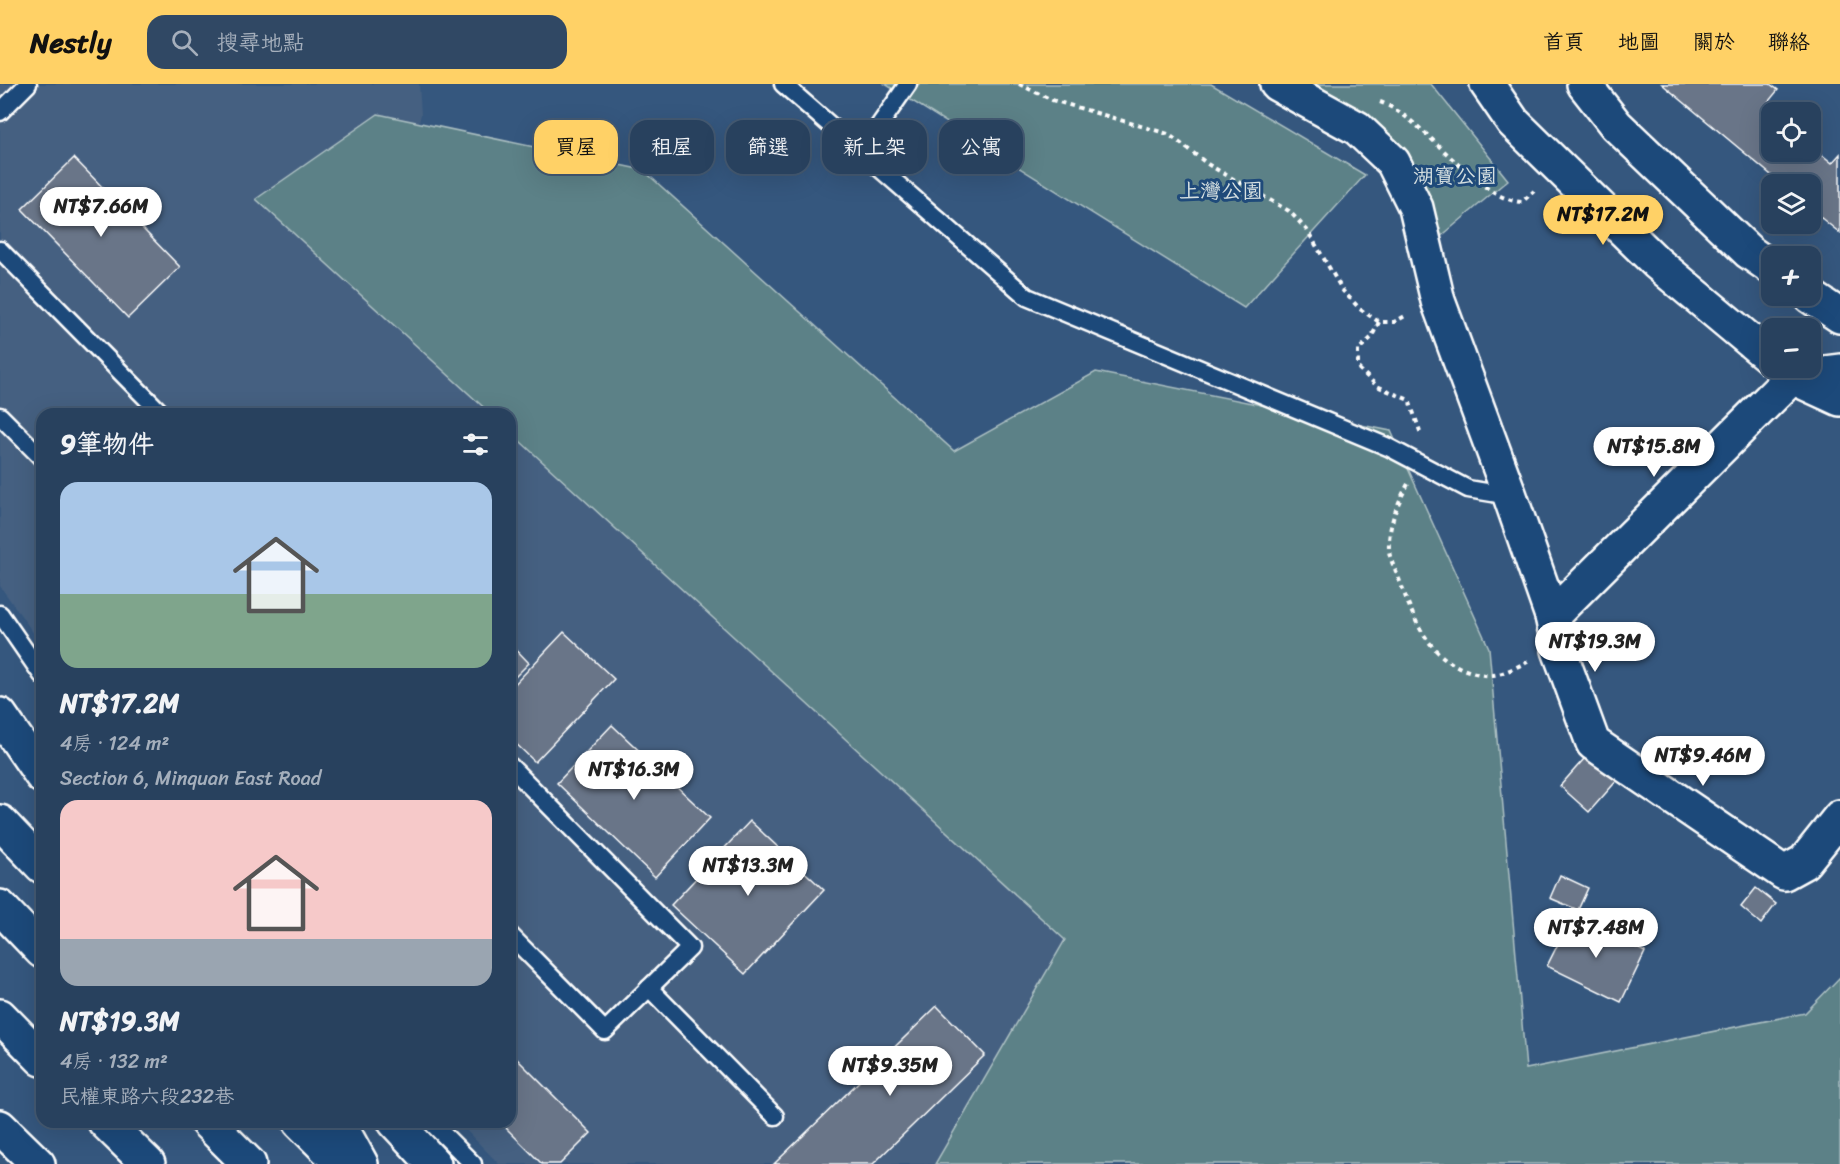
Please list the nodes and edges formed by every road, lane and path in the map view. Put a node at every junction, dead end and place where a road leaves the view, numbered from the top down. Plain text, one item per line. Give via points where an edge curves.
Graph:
1 (28, 84) edge
2 (783, 84) edge
3 (908, 84) edge
4 (1019, 84) edge
5 (1277, 84) edge
6 (1487, 84) edge
7 (1584, 84) edge
8 (1373, 100) dead end
9 (0, 112) edge
10 (823, 120) edge
11 (883, 120) edge
12 (1558, 166) junction
13 (884, 174) edge
14 (0, 250) edge
15 (1761, 260) edge
16 (1438, 301) junction
17 (1821, 303) edge
18 (1840, 316) edge
19 (1379, 322) junction
20 (1761, 350) edge
21 (1821, 370) edge
22 (1840, 371) edge
23 (1773, 378) edge
24 (1801, 378) edge
25 (1840, 399) edge
26 (156, 408) edge
27 (0, 416) edge
28 (36, 452) edge
29 (1420, 464) junction
30 (1510, 496) junction
31 (0, 614) edge
32 (1551, 616) junction
33 (1559, 650) junction
34 (36, 666) edge
35 (0, 700) edge
36 (0, 715) edge
37 (36, 758) edge
38 (36, 759) edge
39 (516, 772) edge
40 (1840, 817) edge
41 (0, 822) edge
42 (36, 860) edge
43 (0, 907) edge
44 (23, 934) edge
45 (516, 941) edge
46 (649, 988) junction
47 (0, 1016) edge
48 (36, 1053) edge
49 (775, 1116) dead end
50 (0, 1127) edge
51 (111, 1128) edge
52 (213, 1128) edge
53 (306, 1128) edge
54 (341, 1128) edge
55 (401, 1128) edge
56 (437, 1128) edge
57 (38, 1164) edge
58 (148, 1164) edge
59 (249, 1164) edge
60 (342, 1164) edge
61 (361, 1164) edge
62 (434, 1164) edge
63 (472, 1164) edge

1 - 9 lane
2 - 10 lane
3 - 11 lane
4 - 19 path via 1052,100 1168,134 1209,165 1289,211 1307,230 1343,291
5 - 16 main road via 1357,128 1394,162 1416,208
6 - 12 main road via 1513,122
7 - 15 main road via 1616,125
8 - 12 path via 1409,119 1506,201 1522,202
12 - 20 main road via 1657,263
13 - 29 lane via 1027,297 1388,447
14 - 26 lane
16 - 19 path via 1394,322
16 - 30 main road
17 - 18 main road
19 - 29 path via 1371,338 1358,350 1358,368 1377,386 1409,400 1426,454
21 - 22 main road
23 - 32 main road
24 - 25 main road
27 - 28 lane
29 - 30 lane via 1468,489
29 - 33 path via 1399,502 1390,528 1389,551 1410,611 1431,645 1441,658 1486,675
30 - 32 main road
31 - 34 lane
32 - 33 main road
33 - 40 main road via 1593,743 1784,873 1804,862
35 - 37 main road
36 - 38 main road
39 - 46 lane via 690,948
41 - 42 main road
43 - 44 main road
45 - 46 lane via 605,1031
46 - 49 lane
47 - 48 main road
50 - 57 main road
51 - 58 main road
52 - 59 main road
53 - 60 main road
54 - 61 main road
55 - 62 main road
56 - 63 lane

